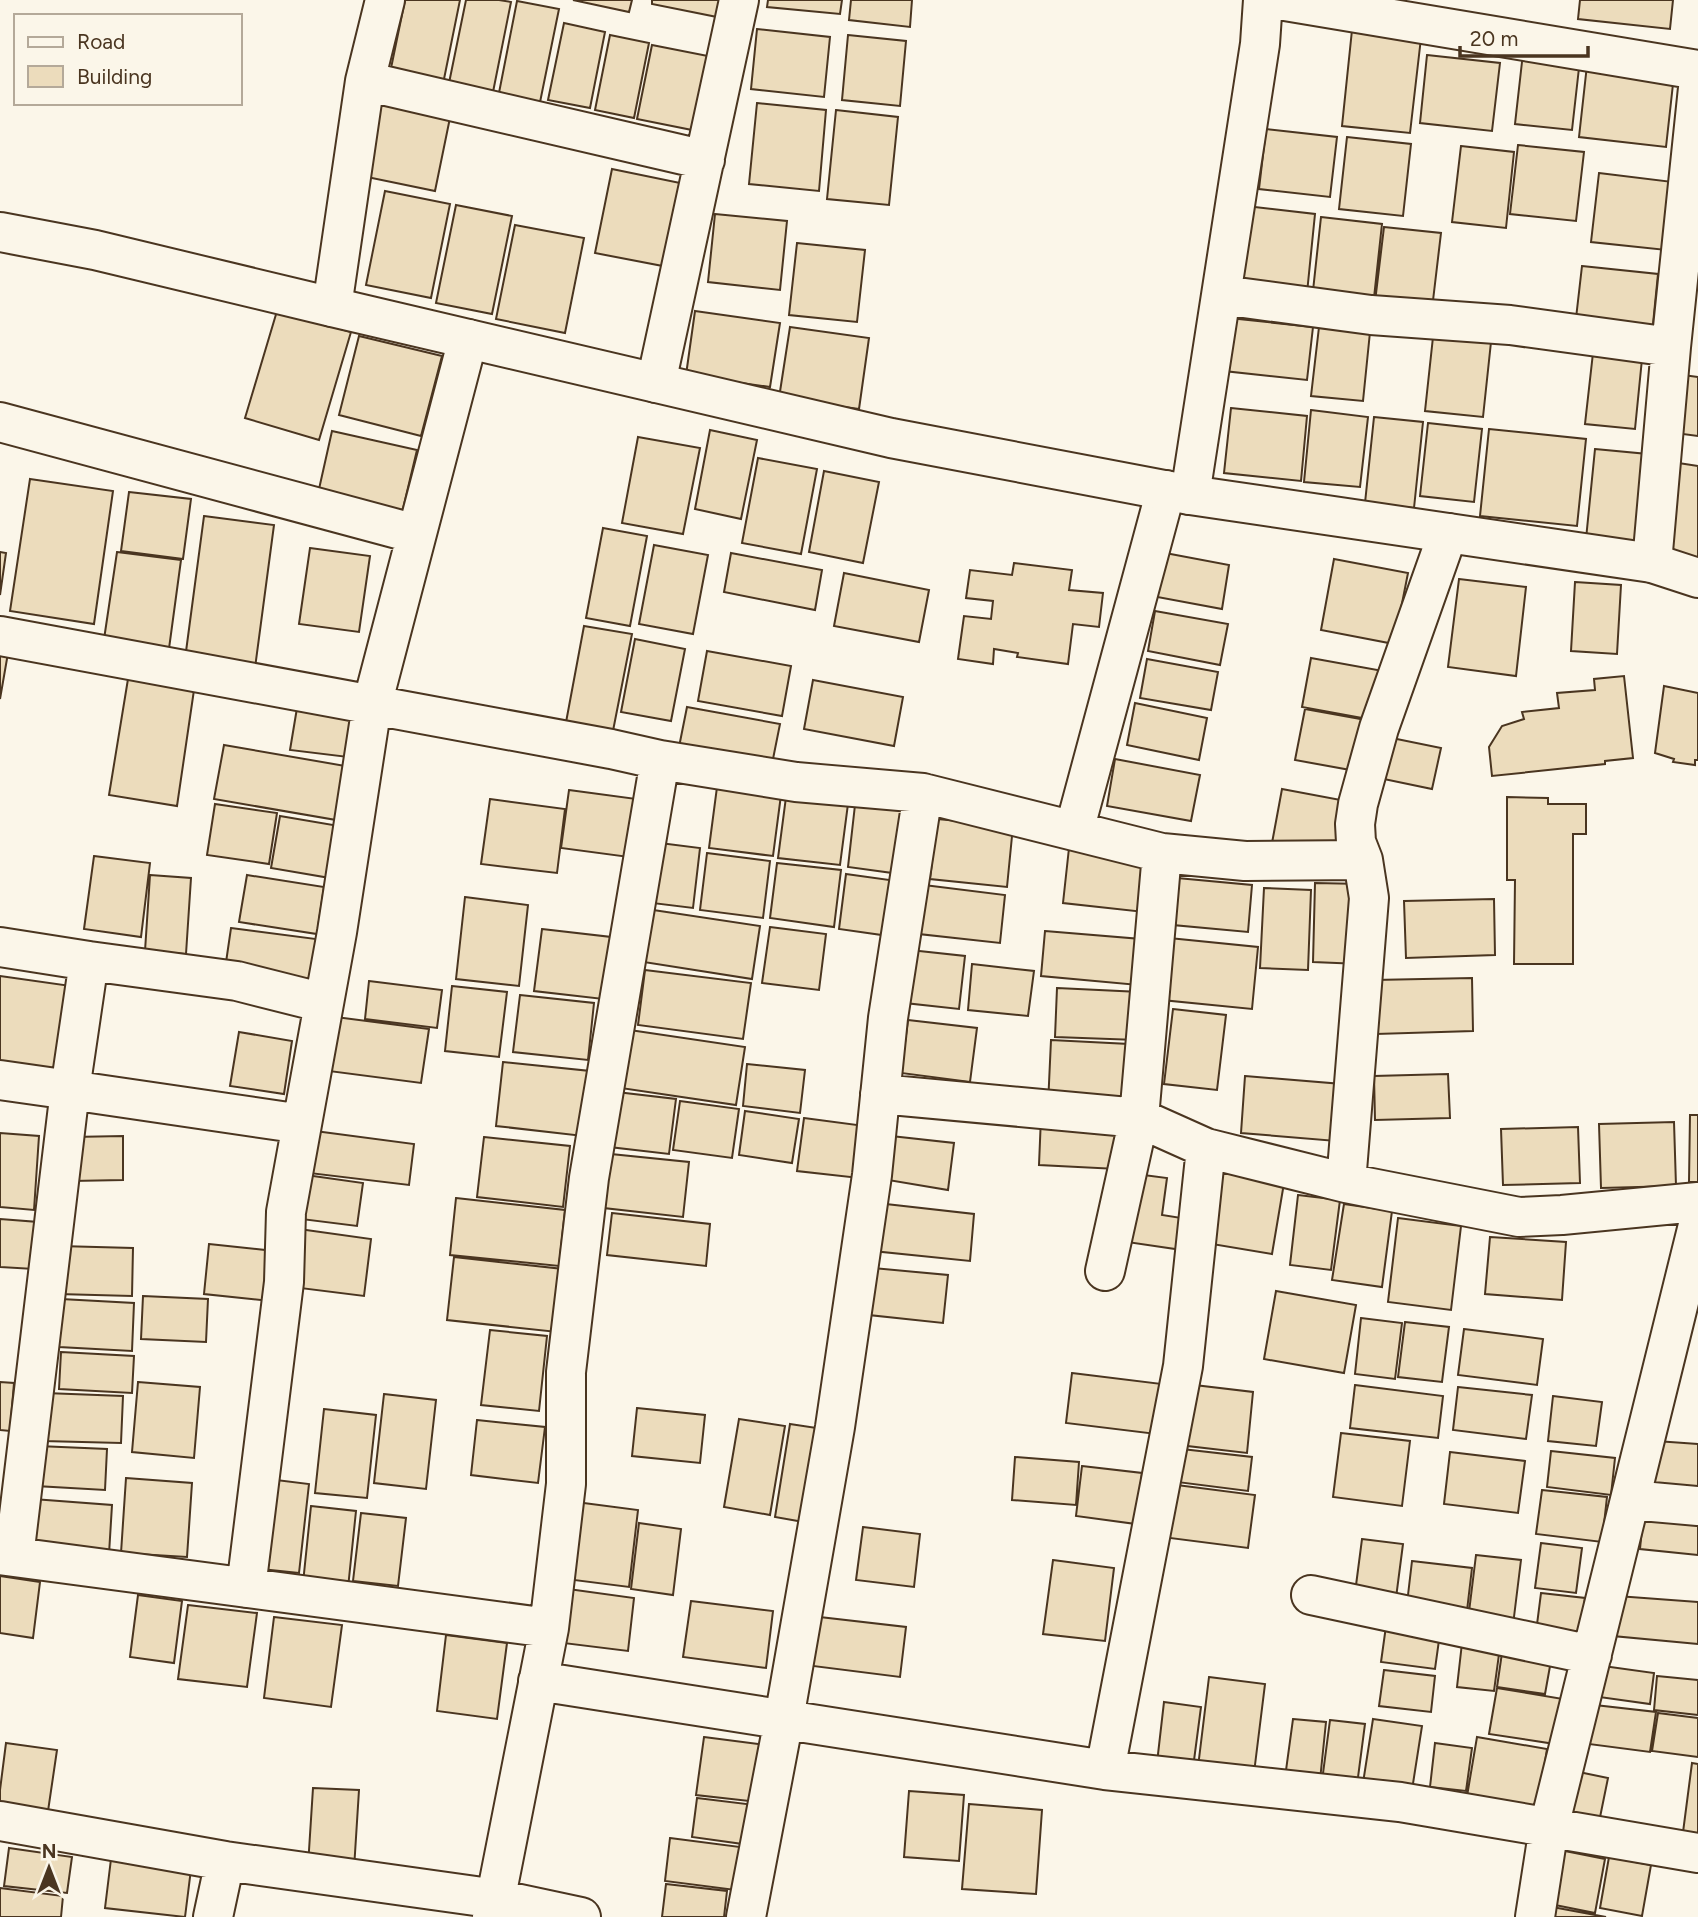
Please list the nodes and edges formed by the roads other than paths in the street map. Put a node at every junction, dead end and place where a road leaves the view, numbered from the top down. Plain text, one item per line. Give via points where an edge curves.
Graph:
1 (385, 0) edge
2 (739, 0) edge
3 (1263, 0) edge
4 (1279, 0) edge
5 (1698, 70) edge
6 (365, 81) junction
7 (1698, 88) edge
8 (705, 159) junction
9 (0, 232) edge
10 (1222, 295) junction
11 (332, 307) junction
12 (468, 339) junction
13 (1671, 347) junction
14 (656, 383) junction
15 (0, 422) edge
16 (1178, 493) junction
17 (1448, 533) junction
18 (416, 534) junction
19 (1652, 563) junction
20 (1698, 578) edge
21 (0, 636) edge
22 (372, 705) junction
23 (660, 760) junction
24 (923, 793) junction
25 (1074, 831) junction
26 (1161, 853) junction
27 (1363, 860) junction
28 (0, 947) edge
29 (89, 961) junction
30 (324, 1003) junction
31 (0, 1080) edge
32 (71, 1090) junction
33 (880, 1094) junction
34 (1139, 1118) junction
35 (302, 1124) junction
36 (1206, 1148) junction
37 (1346, 1183) junction
38 (1698, 1202) edge
39 (1698, 1225) edge
40 (1105, 1271) dead end
41 (1630, 1500) junction
42 (1698, 1506) edge
43 (7, 1556) edge
44 (246, 1588) junction
45 (1311, 1595) dead end
46 (549, 1628) junction
47 (1592, 1655) junction
48 (538, 1681) junction
49 (784, 1719) junction
50 (1105, 1770) junction
51 (0, 1821) edge
52 (1549, 1827) junction
53 (1698, 1853) edge
54 (226, 1861) junction
55 (495, 1908) edge
56 (213, 1917) edge
57 (581, 1917) edge
58 (746, 1917) edge
59 (1535, 1917) edge

1 - 6 street
2 - 8 street
3 - 10 street
4 - 5 street
6 - 8 street
6 - 11 street
7 - 13 street
8 - 14 street
9 - 11 street
10 - 13 street
10 - 16 street
11 - 12 street
12 - 14 street
12 - 18 street
13 - 19 street
14 - 16 street via 891,438
15 - 18 street
16 - 17 street
16 - 25 street
17 - 19 street
17 - 27 street via 1363,785 1355,824
18 - 22 street
19 - 20 street
21 - 22 street
22 - 23 street
22 - 30 street
23 - 24 street via 796,782
23 - 46 street via 589,1178 566,1372 566,1484
24 - 25 street
24 - 33 street
25 - 26 street
26 - 27 street via 1245,861
26 - 34 street
27 - 37 street via 1369,898
28 - 29 street
29 - 30 street via 237,981
29 - 32 street
30 - 35 street
31 - 32 street
32 - 35 street
32 - 43 street
33 - 34 street
33 - 49 street via 835,1427
34 - 36 street
34 - 40 street
35 - 44 street via 286,1212 284,1282
36 - 37 street
36 - 50 street via 1183,1366
37 - 38 street via 1519,1217
39 - 41 street
41 - 42 street
41 - 47 street
43 - 44 street
44 - 46 street
45 - 47 street
46 - 48 street
47 - 52 street
48 - 49 street
48 - 55 street
49 - 50 street
49 - 58 street
50 - 52 street via 1400,1802
51 - 54 street
52 - 53 street
52 - 59 street
54 - 55 street
54 - 56 street
55 - 57 street

